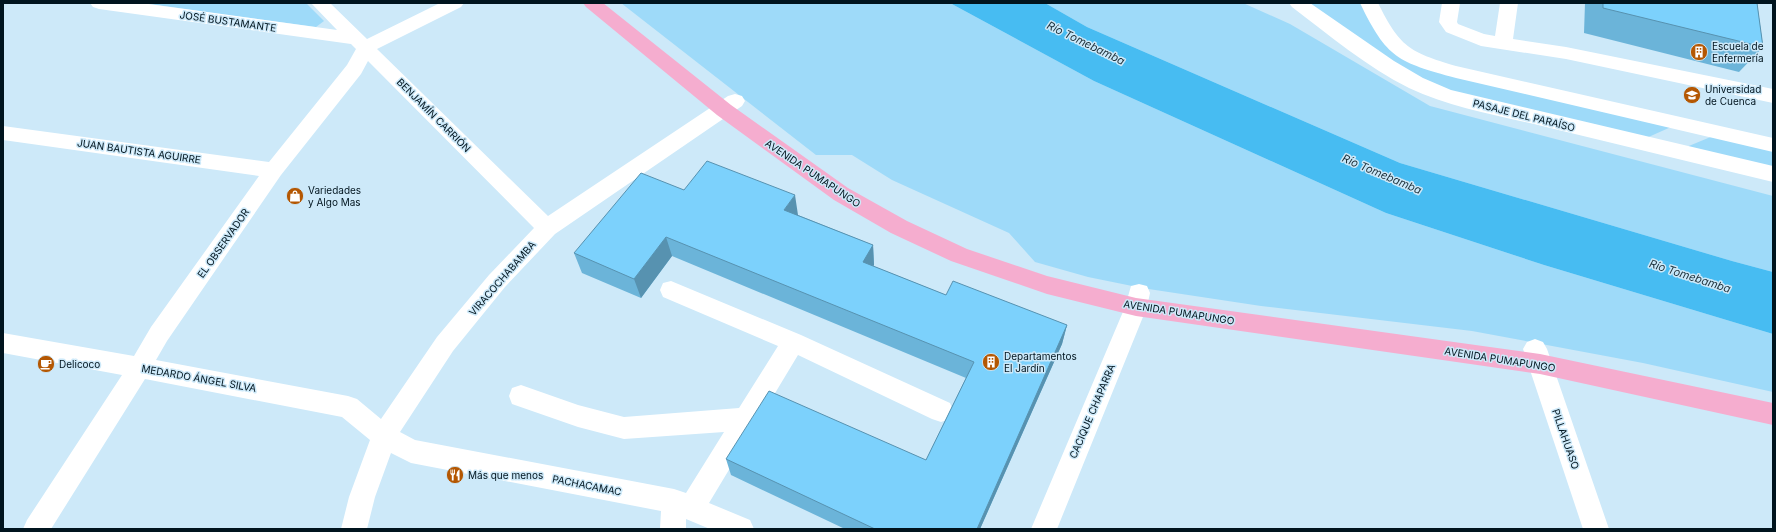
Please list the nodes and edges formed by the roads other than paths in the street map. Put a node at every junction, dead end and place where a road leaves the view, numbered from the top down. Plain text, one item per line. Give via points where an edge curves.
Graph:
1 (99, 3) edge
2 (320, 3) edge
3 (454, 3) edge
4 (592, 3) edge
5 (1298, 3) edge
6 (1369, 3) edge
7 (1451, 3) edge
8 (1509, 3) edge
9 (362, 43) junction
10 (1503, 44) junction
11 (1773, 96) edge
12 (730, 106) junction
13 (1706, 130) junction
14 (3, 133) edge
15 (1773, 145) edge
16 (1663, 149) junction
17 (274, 170) junction
18 (1773, 174) edge
19 (547, 228) junction
20 (671, 290) dead end
21 (1138, 300) junction
22 (793, 342) junction
23 (3, 343) edge
24 (1538, 357) junction
25 (140, 367) junction
26 (521, 396) dead end
27 (941, 411) dead end
28 (1773, 414) edge
29 (745, 419) junction
30 (384, 436) junction
31 (683, 505) junction
32 (36, 529) edge
33 (354, 529) edge
34 (673, 529) edge
35 (741, 529) edge
36 (1044, 529) edge
37 (1596, 529) edge

1 - 9 street, JOSÉ BUSTAMANTE
2 - 9 street, BENJAMÍN CARRIÓN
3 - 9 street
4 - 12 main road, AVENIDA PUMAPUNGO
5 - 16 street, PASAJE DEL PARAÍSO via 1338,33 1416,83 1446,95
6 - 13 street via 1389,40 1418,61
7 - 10 street via 1448,22 1452,28 1481,40
8 - 10 street
9 - 17 street, EL OBSERVADOR via 354,69
9 - 19 street, BENJAMÍN CARRIÓN
10 - 11 street via 1566,53
12 - 19 street, VIRACOCHABAMBA
12 - 21 main road, AVENIDA PUMAPUNGO via 841,194 899,227 959,255 1047,285
13 - 15 street
13 - 16 street
14 - 17 street, JUAN BAUTISTA AGUIRRE
16 - 18 street, PASAJE DEL PARAÍSO
17 - 25 street, EL OBSERVADOR via 159,334
19 - 30 street, VIRACOCHABAMBA via 497,281 445,344
20 - 22 street
21 - 24 main road, AVENIDA PUMAPUNGO
21 - 36 street, CACIQUE CHAPARRA
22 - 27 street
22 - 29 street
23 - 25 street, MEDARDO ÁNGEL SILVA
24 - 28 main road, AVENIDA PUMAPUNGO
24 - 37 street, PILLAHUASO
25 - 30 street, MEDARDO ÁNGEL SILVA via 348,407
25 - 32 street, EL OBSERVADOR
26 - 29 street via 578,416 624,428
29 - 31 street
30 - 31 street, PACHACAMAC via 411,451
30 - 33 street, VIRACOCHABAMBA via 362,497
31 - 34 street
31 - 35 street, PACHACAMAC

